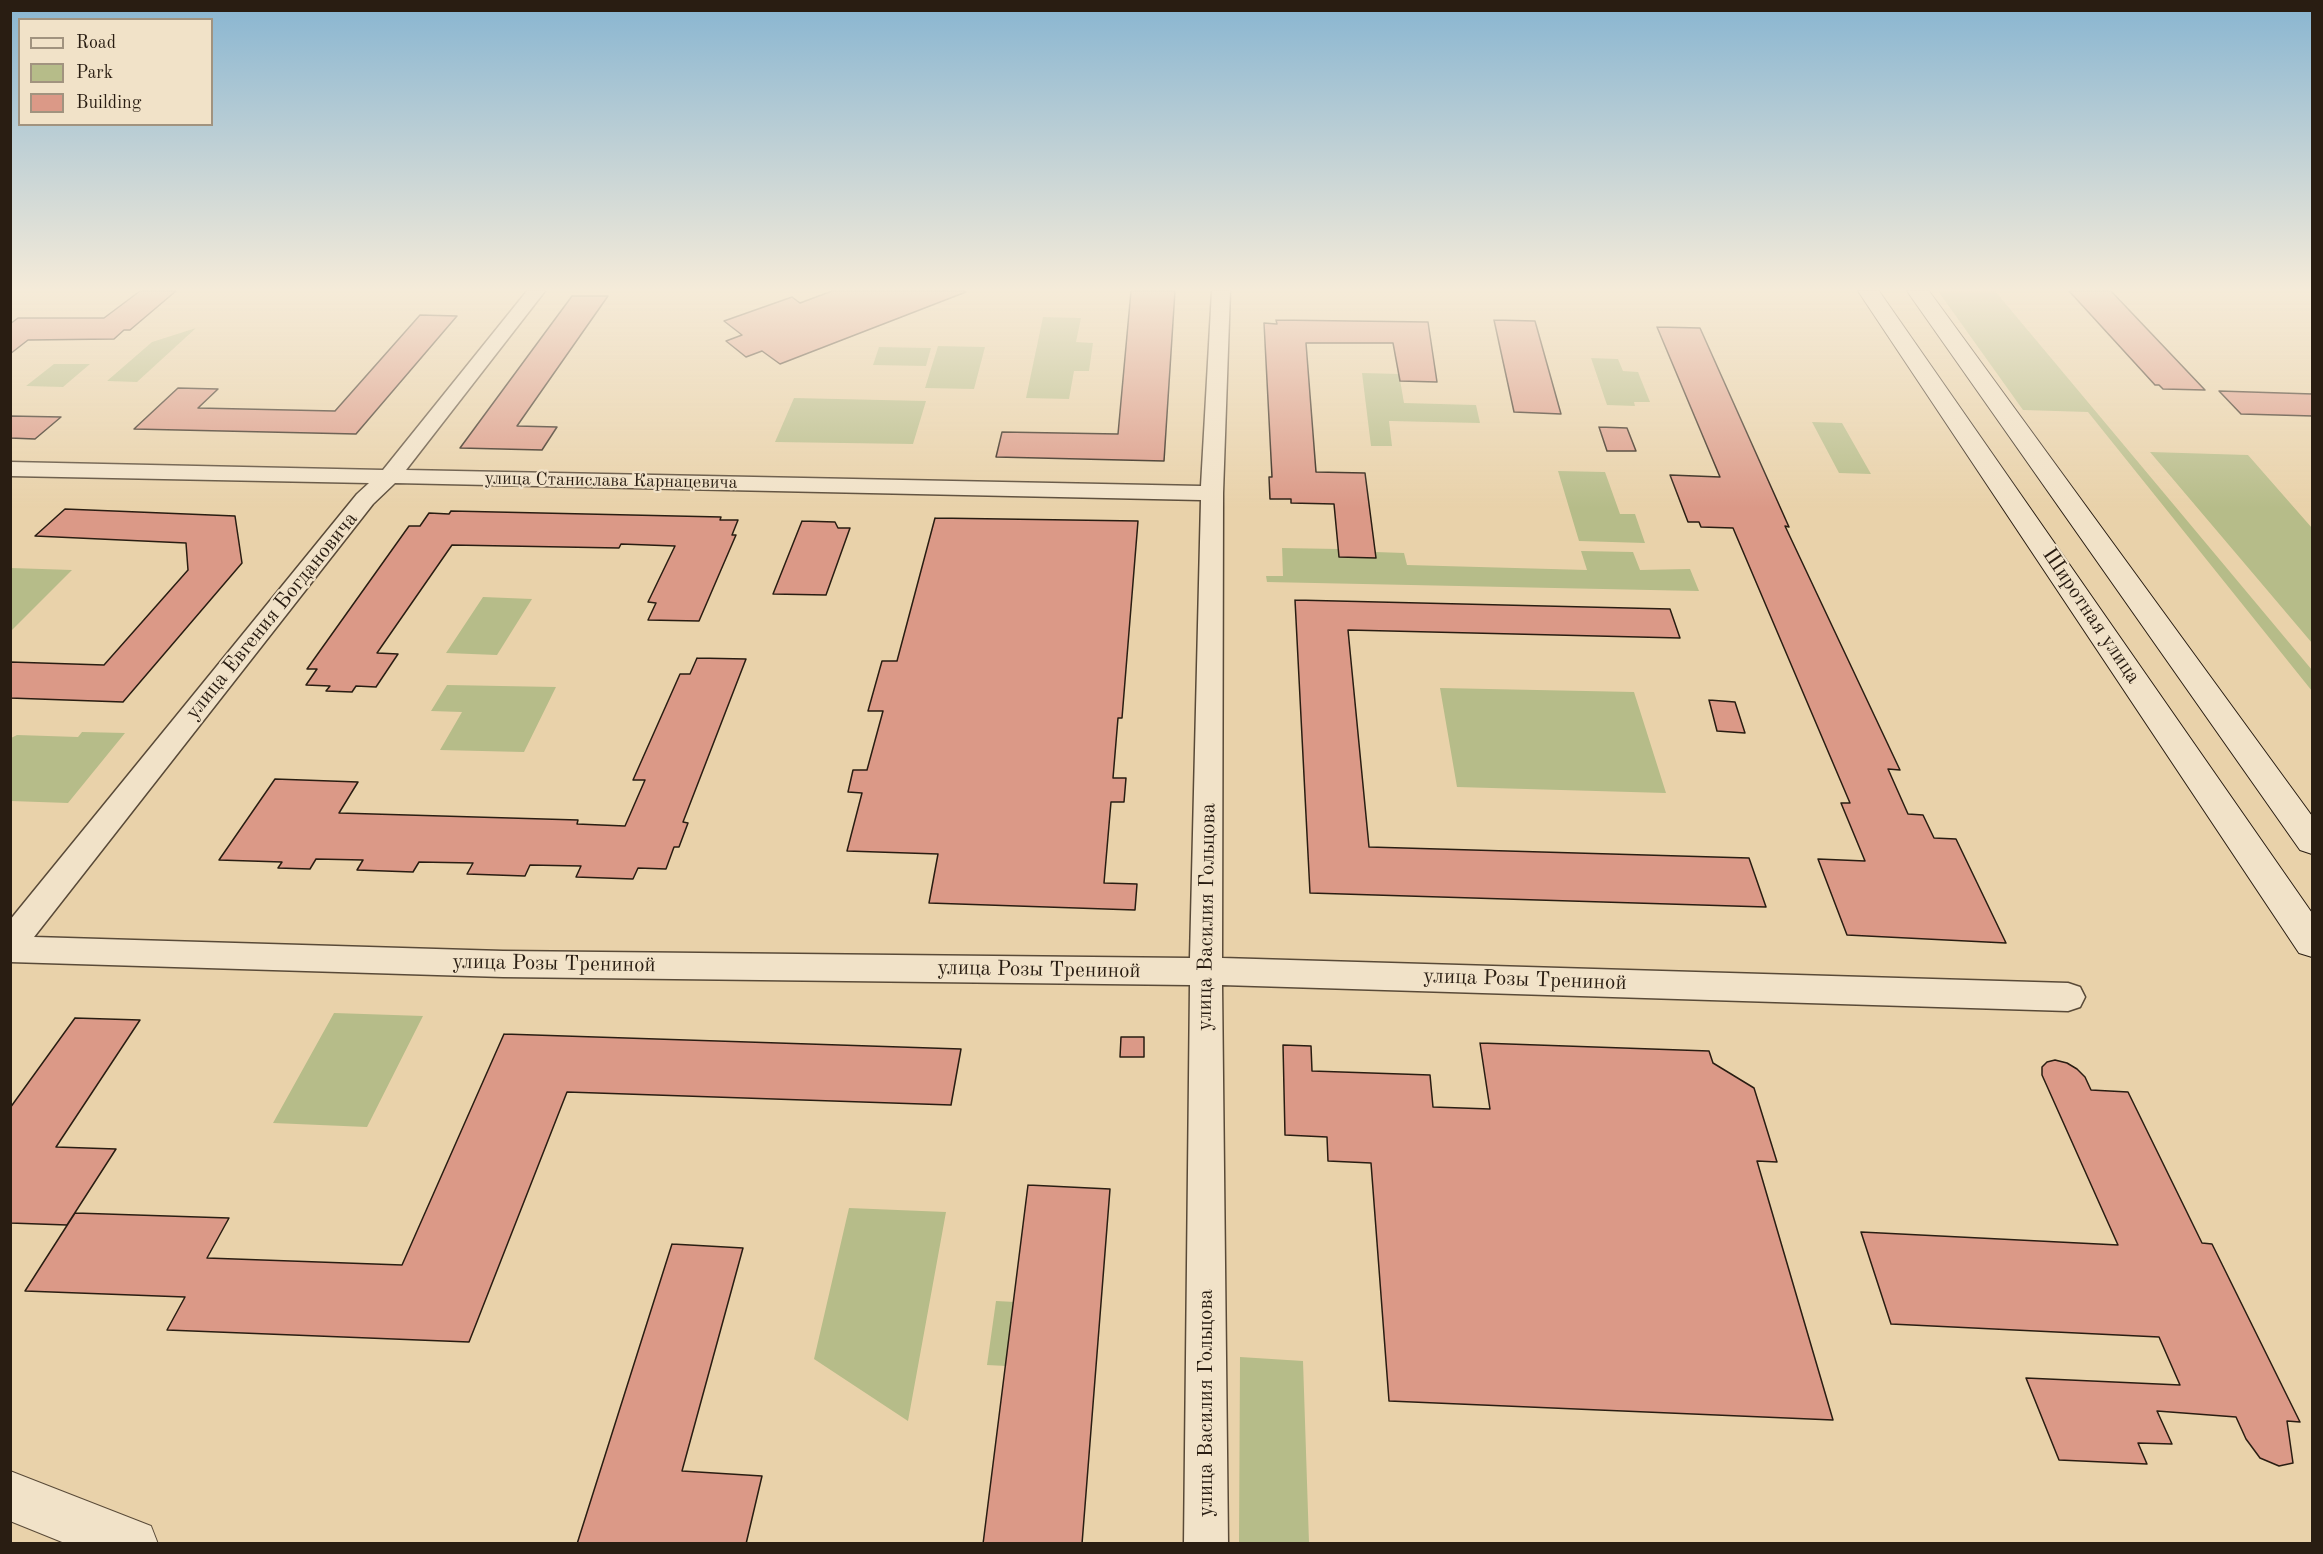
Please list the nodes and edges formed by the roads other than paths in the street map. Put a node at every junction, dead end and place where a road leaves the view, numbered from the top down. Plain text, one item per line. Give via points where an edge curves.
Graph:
1 (479, 364) edge
2 (1218, 364) edge
3 (1918, 364) edge
4 (1970, 364) edge
5 (10, 469) edge
6 (390, 476) junction
7 (1212, 493) junction
8 (2313, 841) edge
9 (2313, 942) edge
10 (10, 944) edge
11 (10, 949) edge
12 (1206, 971) junction
13 (2068, 997) dead end
14 (10, 1496) edge
15 (133, 1544) edge
16 (1206, 1544) edge

1 - 6 street, улица Евгения Богдановича
2 - 7 street, улица Василия Гольцова
3 - 9 main road, Широтная улица
4 - 8 main road
5 - 6 street, улица Станислава Карнацевича
6 - 7 street, улица Станислава Карнацевича
6 - 10 street, улица Евгения Богдановича via 365,499
7 - 12 street, улица Василия Гольцова
11 - 12 street, улица Розы Трениной via 503,964
12 - 13 street, улица Розы Трениной
12 - 16 street, улица Василия Гольцова
14 - 15 main road

